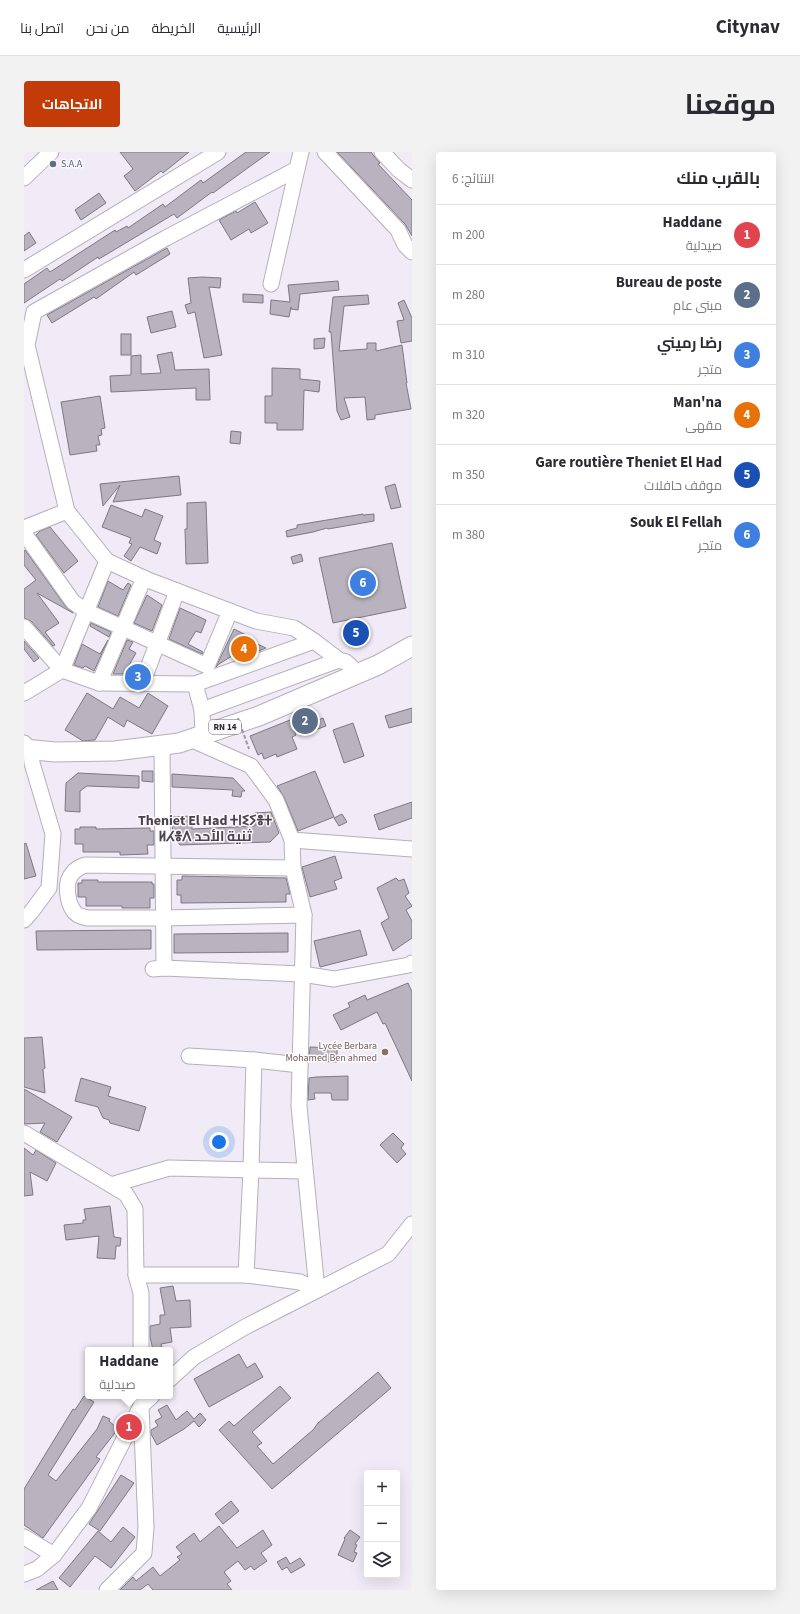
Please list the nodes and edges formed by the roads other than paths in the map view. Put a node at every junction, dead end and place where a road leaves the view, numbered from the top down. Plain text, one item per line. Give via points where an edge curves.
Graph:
1 (51, 152) edge
2 (218, 152) edge
3 (301, 152) edge
4 (325, 152) edge
5 (382, 152) edge
6 (297, 169) junction
7 (24, 178) edge
8 (412, 180) edge
9 (412, 252) edge
10 (24, 270) edge
11 (271, 284) dead end
12 (67, 511) junction
13 (24, 528) edge
14 (24, 533) edge
15 (107, 561) junction
16 (144, 578) junction
17 (177, 591) junction
18 (86, 611) junction
19 (230, 611) junction
20 (24, 628) edge
21 (123, 628) junction
22 (314, 641) junction
23 (158, 644) junction
24 (412, 646) edge
25 (339, 660) junction
26 (62, 670) junction
27 (358, 673) junction
28 (99, 683) junction
29 (142, 684) junction
30 (195, 684) junction
31 (24, 694) edge
32 (202, 710) junction
33 (196, 737) junction
34 (162, 745) junction
35 (27, 756) edge
36 (292, 840) junction
37 (412, 849) edge
38 (163, 866) junction
39 (293, 868) junction
40 (304, 915) junction
41 (164, 918) junction
42 (24, 920) edge
43 (412, 963) edge
44 (302, 974) junction
45 (189, 1056) dead end
46 (254, 1060) junction
47 (300, 1065) junction
48 (24, 1133) edge
49 (251, 1169) junction
50 (304, 1171) junction
51 (110, 1185) junction
52 (412, 1224) edge
53 (136, 1275) junction
54 (246, 1275) junction
55 (317, 1290) junction
56 (141, 1347) edge
57 (173, 1376) edge
58 (145, 1399) edge
59 (24, 1538) edge
60 (54, 1555) junction
61 (24, 1574) edge
62 (107, 1590) edge

1 - 7 street
2 - 10 street
3 - 6 street
4 - 9 street via 398,230 405,245
5 - 8 street
6 - 11 street
6 - 12 street via 34,312 26,345
12 - 13 street
12 - 15 street
14 - 18 street via 73,602
15 - 16 street
15 - 18 street
16 - 17 street
16 - 21 street
17 - 19 street
17 - 23 street
18 - 21 street
18 - 26 street
19 - 22 street via 256,621 294,628
19 - 23 street via 207,666
20 - 26 street
21 - 23 street
21 - 28 street
22 - 25 street
22 - 30 street
23 - 29 street
24 - 27 main road, RN 14
25 - 27 street via 346,662
25 - 32 street
26 - 28 street
26 - 31 street
27 - 33 main road, RN 14 via 259,716
28 - 29 street
29 - 30 street
30 - 32 street
32 - 33 street
33 - 34 main road, RN 14 via 180,743
33 - 36 street via 251,766 276,800
34 - 35 main road, RN 14 via 115,751 55,752
34 - 38 street
35 - 42 street via 53,834 49,888
36 - 37 street
36 - 39 street
38 - 39 street
38 - 41 street
38 - 41 street via 85,865 76,869 68,880 68,900 78,915 87,918
39 - 40 street
40 - 41 street
40 - 44 street
41 - 44 street via 159,968
43 - 44 street via 334,979
44 - 47 street
45 - 46 street
46 - 47 street
46 - 49 street
47 - 50 street via 299,1106
48 - 51 street
49 - 50 street
49 - 51 street via 169,1168
49 - 54 street
50 - 55 street
51 - 53 street via 126,1194 135,1209
52 - 55 street via 388,1254
53 - 54 street
53 - 56 street via 140,1293
54 - 55 street via 300,1282
55 - 57 street via 194,1357
58 - 60 street via 89,1508
58 - 62 street via 144,1554
59 - 60 street
60 - 61 street via 37,1569

